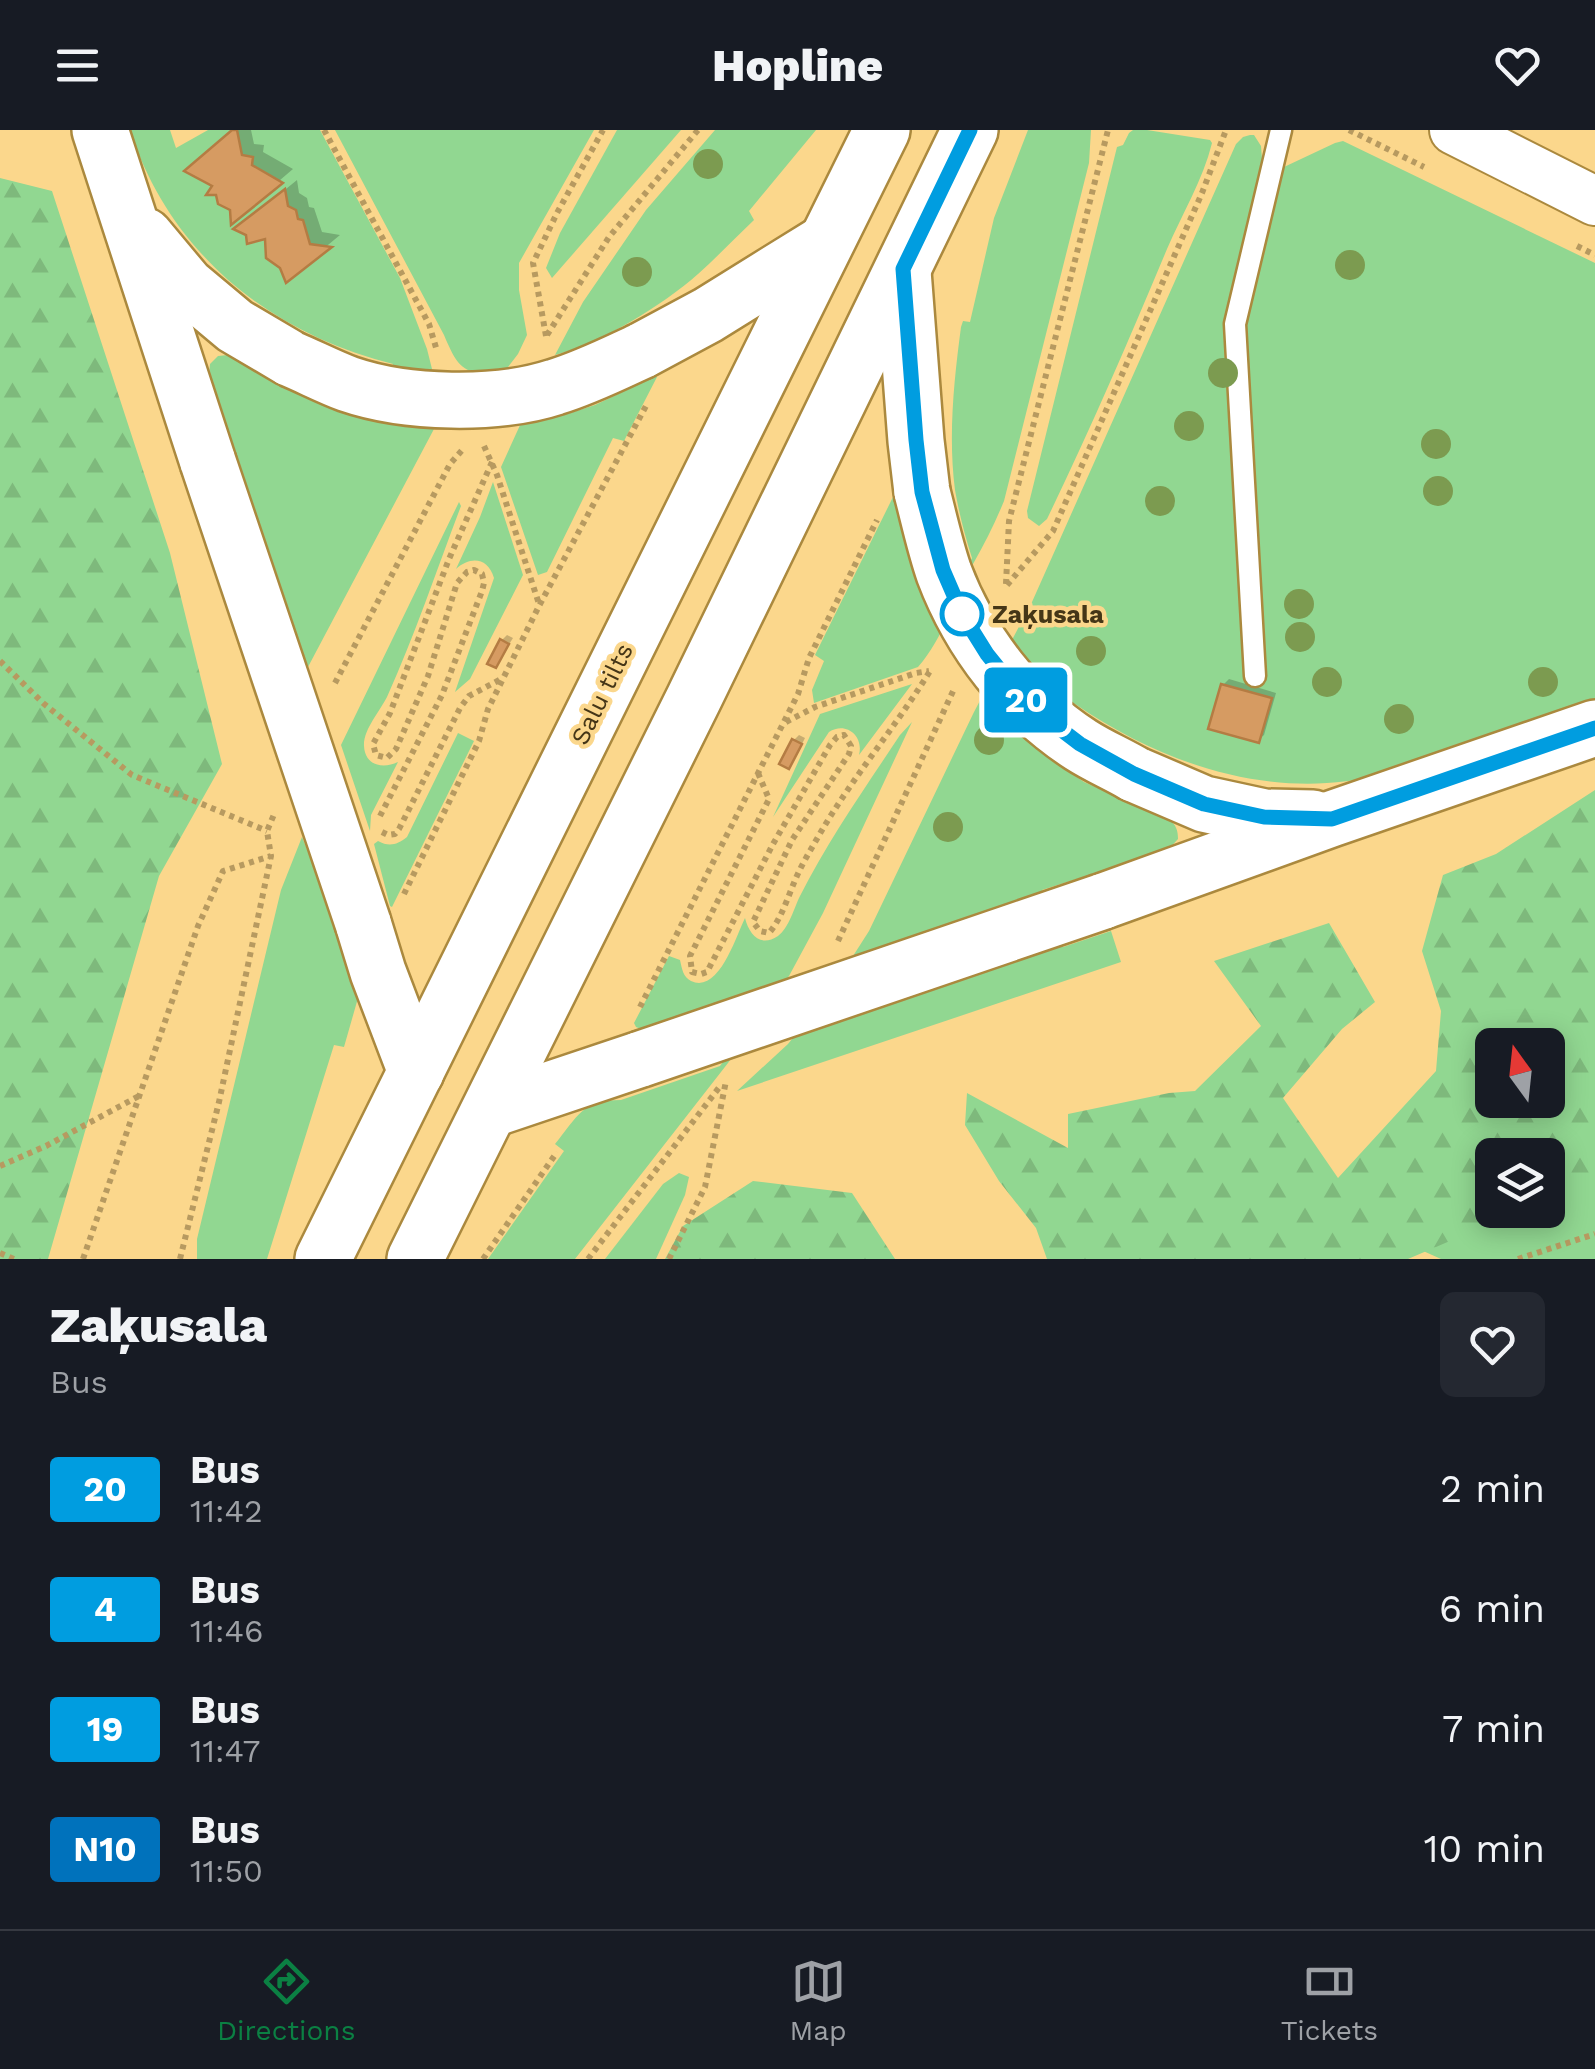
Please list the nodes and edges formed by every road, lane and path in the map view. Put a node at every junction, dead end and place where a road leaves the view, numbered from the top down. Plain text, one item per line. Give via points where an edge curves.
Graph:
1 (100, 130) edge
2 (324, 130) edge
3 (604, 130) edge
4 (698, 130) edge
5 (882, 130) edge
6 (970, 130) edge
7 (1108, 130) edge
8 (1226, 130) edge
9 (1281, 130) edge
10 (1454, 130) edge
11 (1595, 202) edge
12 (130, 218) junction
13 (824, 243) junction
14 (903, 269) junction
15 (439, 356) dead end
16 (648, 370) junction
17 (477, 432) dead end
18 (468, 443) dead end
19 (492, 462) junction
20 (900, 505) junction
21 (539, 606) junction
22 (0, 661) edge
23 (930, 671) dead end
24 (916, 673) dead end
25 (1256, 676) dead end
26 (960, 677) dead end
27 (503, 678) junction
28 (332, 689) dead end
29 (783, 723) junction
30 (1595, 728) edge
31 (758, 773) junction
32 (281, 795) dead end
33 (1332, 819) junction
34 (267, 831) junction
35 (272, 856) junction
36 (381, 914) junction
37 (834, 949) dead end
38 (637, 1040) junction
39 (416, 1072) junction
40 (140, 1096) junction
41 (492, 1109) junction
42 (557, 1152) dead end
43 (0, 1166) edge
44 (1595, 1234) edge
45 (0, 1253) edge
46 (14, 1259) edge
47 (83, 1259) edge
48 (180, 1259) edge
49 (323, 1259) edge
50 (415, 1259) edge
51 (483, 1259) edge
52 (588, 1259) edge
53 (669, 1259) edge
54 (1518, 1259) edge

1 - 12 highway
2 - 15 path via 429,324
3 - 4 path via 533,263 546,337 609,237
5 - 13 highway, Salu tilts
6 - 14 highway
7 - 8 path via 1009,521 1006,586 1053,531
9 - 25 lane via 1235,324
10 - 11 street
12 - 16 highway, bridge via 186,285 235,326 349,384 472,400 551,389 597,372
12 - 36 highway, bridge via 208,462
13 - 16 highway via 708,315
13 - 39 highway, Salu tilts
14 - 20 highway via 916,440
14 - 41 highway
16 - 21 path
17 - 19 path
18 - 28 path via 450,464
19 - 21 path
19 - 27 path via 373,744 381,758 396,748 428,676 457,583 467,572 482,574 482,590 442,695 378,821 382,832 399,829 469,696
20 - 29 path via 809,658
20 - 33 highway, bridge via 987,654 1038,712 1080,744 1204,804 1264,817
21 - 27 path
22 - 34 path via 132,775
23 - 31 path via 820,833 776,925 760,932 754,922 792,840 849,754 844,735 830,745 707,972 692,972 690,956 769,800
24 - 29 path
26 - 37 path
27 - 36 path via 479,742
29 - 31 path
30 - 33 highway
31 - 38 path
32 - 34 path
33 - 38 highway, bridge via 1101,902
34 - 35 path
35 - 40 path via 222,871
35 - 48 path
36 - 39 highway via 378,972
38 - 41 highway
39 - 49 highway, Salu tilts
40 - 43 path
40 - 47 path
41 - 50 highway
42 - 51 path
44 - 54 path
45 - 46 path
52 - 53 path via 726,1078 705,1188

